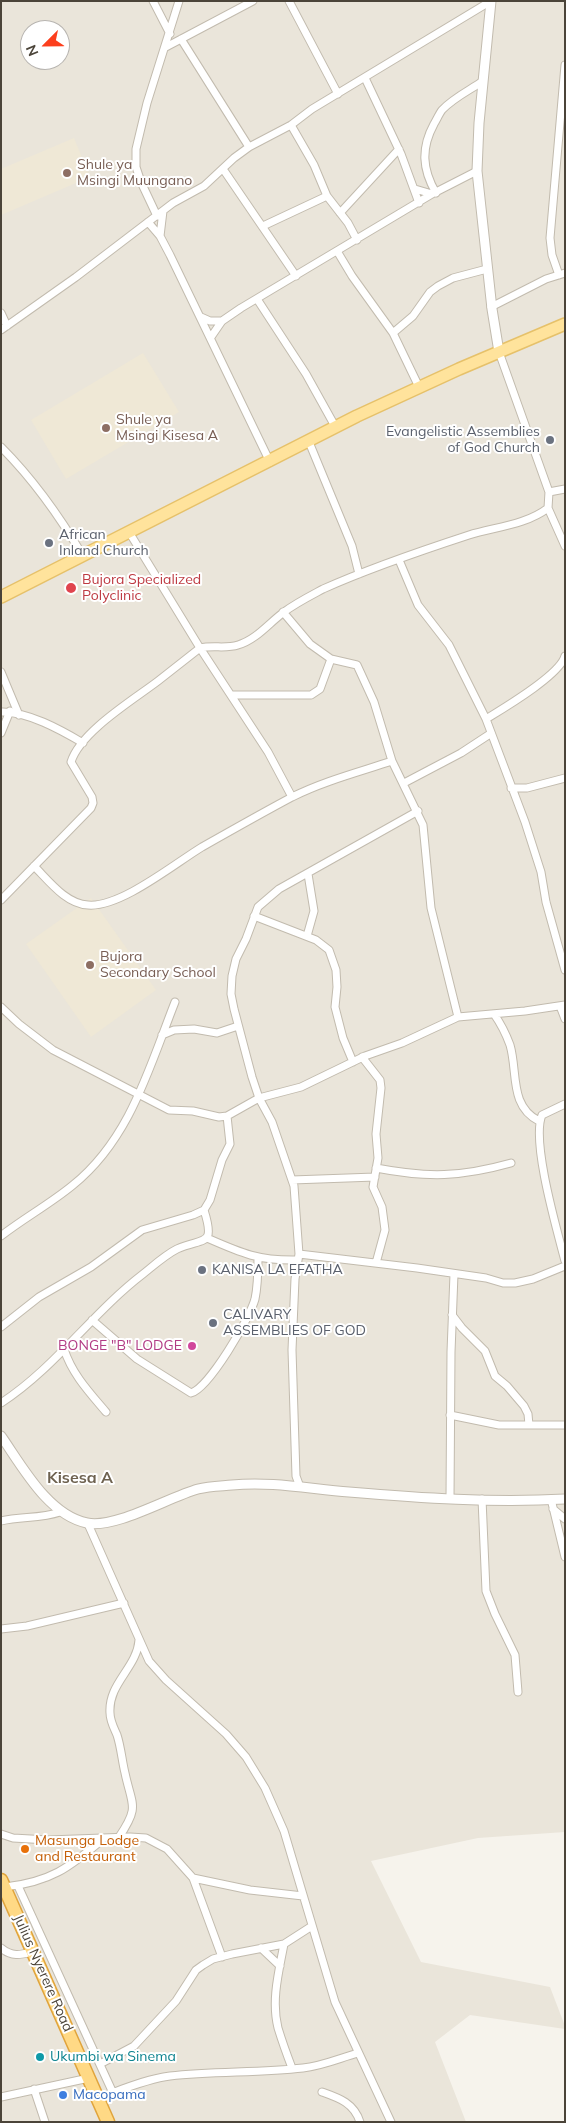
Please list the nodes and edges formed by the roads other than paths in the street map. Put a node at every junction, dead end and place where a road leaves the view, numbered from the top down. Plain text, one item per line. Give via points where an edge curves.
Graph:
1 (153, 1) edge
2 (179, 1) edge
3 (253, 1) edge
4 (289, 1) edge
5 (491, 1) edge
6 (170, 34) junction
7 (181, 39) junction
8 (166, 46) junction
9 (565, 65) edge
10 (366, 78) junction
11 (483, 81) junction
12 (338, 94) junction
13 (562, 113) edge
14 (291, 125) junction
15 (249, 146) junction
16 (399, 149) junction
17 (223, 168) junction
18 (477, 171) junction
19 (415, 189) junction
20 (434, 194) junction
21 (327, 196) junction
22 (419, 203) junction
23 (163, 211) junction
24 (340, 213) junction
25 (157, 216) junction
26 (148, 222) junction
27 (264, 226) junction
28 (160, 236) junction
29 (358, 240) junction
30 (337, 251) junction
31 (487, 269) junction
32 (562, 274) edge
33 (296, 276) junction
34 (257, 299) junction
35 (491, 307) junction
36 (1, 313) edge
37 (200, 317) junction
38 (222, 321) junction
39 (565, 324) edge
40 (4, 328) edge
41 (393, 333) junction
42 (211, 337) junction
43 (499, 352) junction
44 (419, 387) junction
45 (336, 428) junction
46 (309, 442) junction
47 (1, 447) edge
48 (270, 462) junction
49 (565, 490) edge
50 (550, 492) junction
51 (548, 508) junction
52 (129, 532) junction
53 (565, 546) edge
54 (83, 556) junction
55 (400, 560) junction
56 (359, 574) junction
57 (1, 597) edge
58 (283, 612) junction
59 (200, 648) junction
60 (565, 656) edge
61 (331, 658) junction
62 (1, 672) edge
63 (231, 694) junction
64 (10, 711) junction
65 (1, 712) edge
66 (19, 715) junction
67 (486, 719) junction
68 (1, 733) edge
69 (490, 734) junction
70 (83, 743) junction
71 (392, 761) junction
72 (565, 778) edge
73 (404, 783) junction
74 (511, 788) junction
75 (292, 797) junction
76 (418, 811) junction
77 (34, 866) junction
78 (308, 874) junction
79 (1, 900) edge
80 (254, 916) junction
81 (307, 936) junction
82 (563, 950) edge
83 (565, 970) edge
84 (175, 1002) dead end
85 (563, 1005) edge
86 (1, 1007) edge
87 (494, 1014) junction
88 (458, 1017) junction
89 (565, 1019) edge
90 (238, 1026) junction
91 (162, 1036) junction
92 (362, 1057) junction
93 (353, 1062) junction
94 (140, 1094) junction
95 (259, 1098) junction
96 (565, 1104) edge
97 (227, 1116) junction
98 (539, 1121) junction
99 (511, 1163) dead end
100 (376, 1168) junction
101 (375, 1177) junction
102 (292, 1180) junction
103 (204, 1210) junction
104 (1, 1236) edge
105 (207, 1238) junction
106 (258, 1257) junction
107 (298, 1257) junction
108 (565, 1260) edge
109 (376, 1263) junction
110 (565, 1266) edge
111 (454, 1274) junction
112 (452, 1315) junction
113 (92, 1320) junction
114 (1, 1327) edge
115 (64, 1349) junction
116 (54, 1359) junction
117 (68, 1361) junction
118 (1, 1403) edge
119 (106, 1412) dead end
120 (450, 1415) junction
121 (529, 1424) junction
122 (565, 1424) edge
123 (1, 1436) edge
124 (300, 1487) junction
125 (450, 1498) junction
126 (482, 1499) junction
127 (565, 1499) edge
128 (552, 1504) junction
129 (60, 1512) junction
130 (565, 1518) edge
131 (1, 1521) edge
132 (88, 1524) junction
133 (565, 1557) edge
134 (124, 1603) junction
135 (1, 1629) edge
136 (139, 1640) junction
137 (518, 1692) dead end
138 (1, 1834) edge
139 (119, 1837) junction
140 (103, 1838) junction
141 (193, 1878) junction
142 (8, 1884) edge
143 (303, 1896) junction
144 (312, 1926) junction
145 (284, 1944) junction
146 (1, 1948) edge
147 (261, 1948) junction
148 (32, 1952) junction
149 (222, 1957) junction
150 (280, 1966) junction
151 (358, 2053) junction
152 (100, 2064) junction
153 (292, 2068) junction
154 (89, 2078) junction
155 (34, 2089) junction
156 (322, 2092) dead end
157 (113, 2093) junction
158 (1, 2097) edge
159 (98, 2098) junction
160 (45, 2122) edge
161 (108, 2122) edge
162 (360, 2122) edge
163 (391, 2122) edge

1 - 6 street
2 - 6 street
3 - 7 street
4 - 12 street
5 - 10 street
5 - 11 street
6 - 8 street
7 - 8 street
7 - 15 street
8 - 25 street via 136,149 136,166 141,182
9 - 13 street
10 - 12 street
10 - 16 street
11 - 18 street
11 - 20 street via 441,111 427,138 425,167
12 - 14 street
13 - 32 street via 550,238 552,255
14 - 15 street
14 - 21 street
15 - 17 street
16 - 19 street
16 - 24 street
17 - 23 street via 204,186
17 - 27 street
18 - 20 street
18 - 31 street
19 - 20 street
19 - 22 street
20 - 22 street
21 - 24 street
21 - 27 street
22 - 29 street
23 - 25 street
23 - 28 street
24 - 29 street
25 - 26 street
26 - 28 street
26 - 40 street
27 - 33 street
28 - 37 street
29 - 30 street
30 - 33 street
30 - 41 street
31 - 35 street
31 - 41 street via 453,278 438,286
32 - 35 street
33 - 34 street
34 - 38 street
34 - 45 street via 306,374
35 - 43 street
36 - 40 street
37 - 38 street
37 - 42 street
38 - 42 street
39 - 43 main road
41 - 44 street
42 - 48 street
43 - 44 main road
43 - 50 street
44 - 45 main road
45 - 46 main road
46 - 48 main road
46 - 56 street via 352,546
47 - 54 street via 44,497
48 - 52 main road
49 - 50 street
50 - 51 street
51 - 53 street
51 - 55 street via 523,521 470,535
52 - 54 main road
52 - 59 street
54 - 57 main road
55 - 56 street
55 - 67 street via 418,605 449,645
56 - 58 street
58 - 59 street via 254,637 238,645
58 - 61 street via 310,644
59 - 63 street
59 - 70 street via 99,726
60 - 67 street via 557,669 544,680
61 - 63 street via 320,689 312,695
61 - 71 street via 357,665 374,702
62 - 66 street
63 - 75 street
64 - 65 street
64 - 66 street
64 - 68 street
66 - 70 street via 58,728
67 - 69 street
69 - 73 street
69 - 74 street
70 - 77 street via 71,762 93,803
71 - 73 street
71 - 75 street via 322,783
72 - 74 street via 527,788
73 - 76 street
74 - 82 street via 541,872 546,902
75 - 77 street via 134,890 102,905 88,905 67,898
76 - 78 street
76 - 88 street via 425,836 431,908
77 - 79 street
78 - 80 street via 263,901
78 - 81 street via 314,911
80 - 81 street
80 - 90 street via 232,976 231,994
81 - 93 street via 329,950 336,970 335,1007
82 - 83 street
84 - 91 street
85 - 87 street
85 - 89 street
86 - 94 street via 53,1050
87 - 88 street
87 - 98 street via 510,1046 518,1095 530,1116
88 - 92 street
90 - 91 street via 217,1032 174,1030
90 - 95 street
91 - 94 street
92 - 93 street
92 - 100 street via 380,1080
93 - 95 street via 301,1087
94 - 97 street via 169,1110
94 - 104 street via 122,1128 96,1163 72,1186
95 - 97 street
95 - 102 street via 272,1122
96 - 98 street via 542,1115
97 - 103 street via 230,1144
98 - 108 street via 540,1146
99 - 100 street via 455,1175 405,1174
100 - 101 street
101 - 102 street
101 - 109 street via 374,1191 382,1207 385,1230
102 - 107 street
103 - 105 street via 210,1228
103 - 114 street via 142,1230 91,1267 40,1297
105 - 106 street
105 - 113 street via 178,1249 116,1296
106 - 107 street via 272,1261
106 - 113 street via 258,1284 250,1312 219,1366 197,1391 191,1393 137,1358
107 - 109 street
107 - 124 street via 292,1350 296,1476
109 - 111 street
110 - 111 street via 515,1283
111 - 112 street
112 - 120 street
112 - 121 street via 485,1351 495,1376 524,1406
113 - 115 street
115 - 116 street
115 - 117 street
116 - 117 street
116 - 118 street via 19,1392
117 - 119 street via 76,1376
120 - 121 street via 499,1425
120 - 125 street
121 - 122 street
123 - 129 street
124 - 125 street
124 - 132 street via 250,1483 200,1489 134,1514
125 - 126 street
126 - 128 street
126 - 137 street via 486,1591 515,1655
127 - 128 street
128 - 130 street
128 - 133 street
129 - 131 street via 40,1518
129 - 132 street
132 - 134 street
134 - 135 street via 28,1626
134 - 136 street
136 - 139 street via 135,1659 119,1680 110,1701 110,1718 134,1800 130,1821
136 - 143 street via 149,1661 166,1680 209,1716 246,1757 275,1808
138 - 140 street via 41,1840
139 - 140 street
139 - 141 street via 155,1841 167,1849
140 - 142 street via 49,1878
141 - 143 street via 250,1890
141 - 149 street
142 - 148 highway, Julius Nyerere Road
142 - 152 street via 49,1958
143 - 144 street
144 - 145 street
144 - 151 street via 335,2002
145 - 147 street
145 - 150 street
146 - 148 street via 10,1954
147 - 149 street
147 - 150 street
148 - 154 highway, Julius Nyerere Road
149 - 152 street via 196,1970 176,2001 134,2046
150 - 153 street via 276,2013
151 - 153 street via 319,2065
151 - 163 street
152 - 157 street
153 - 157 street via 168,2076
154 - 155 street
154 - 159 highway, Julius Nyerere Road
155 - 158 street
155 - 160 street
156 - 162 street via 348,2103
157 - 159 street
159 - 161 highway, Julius Nyerere Road

